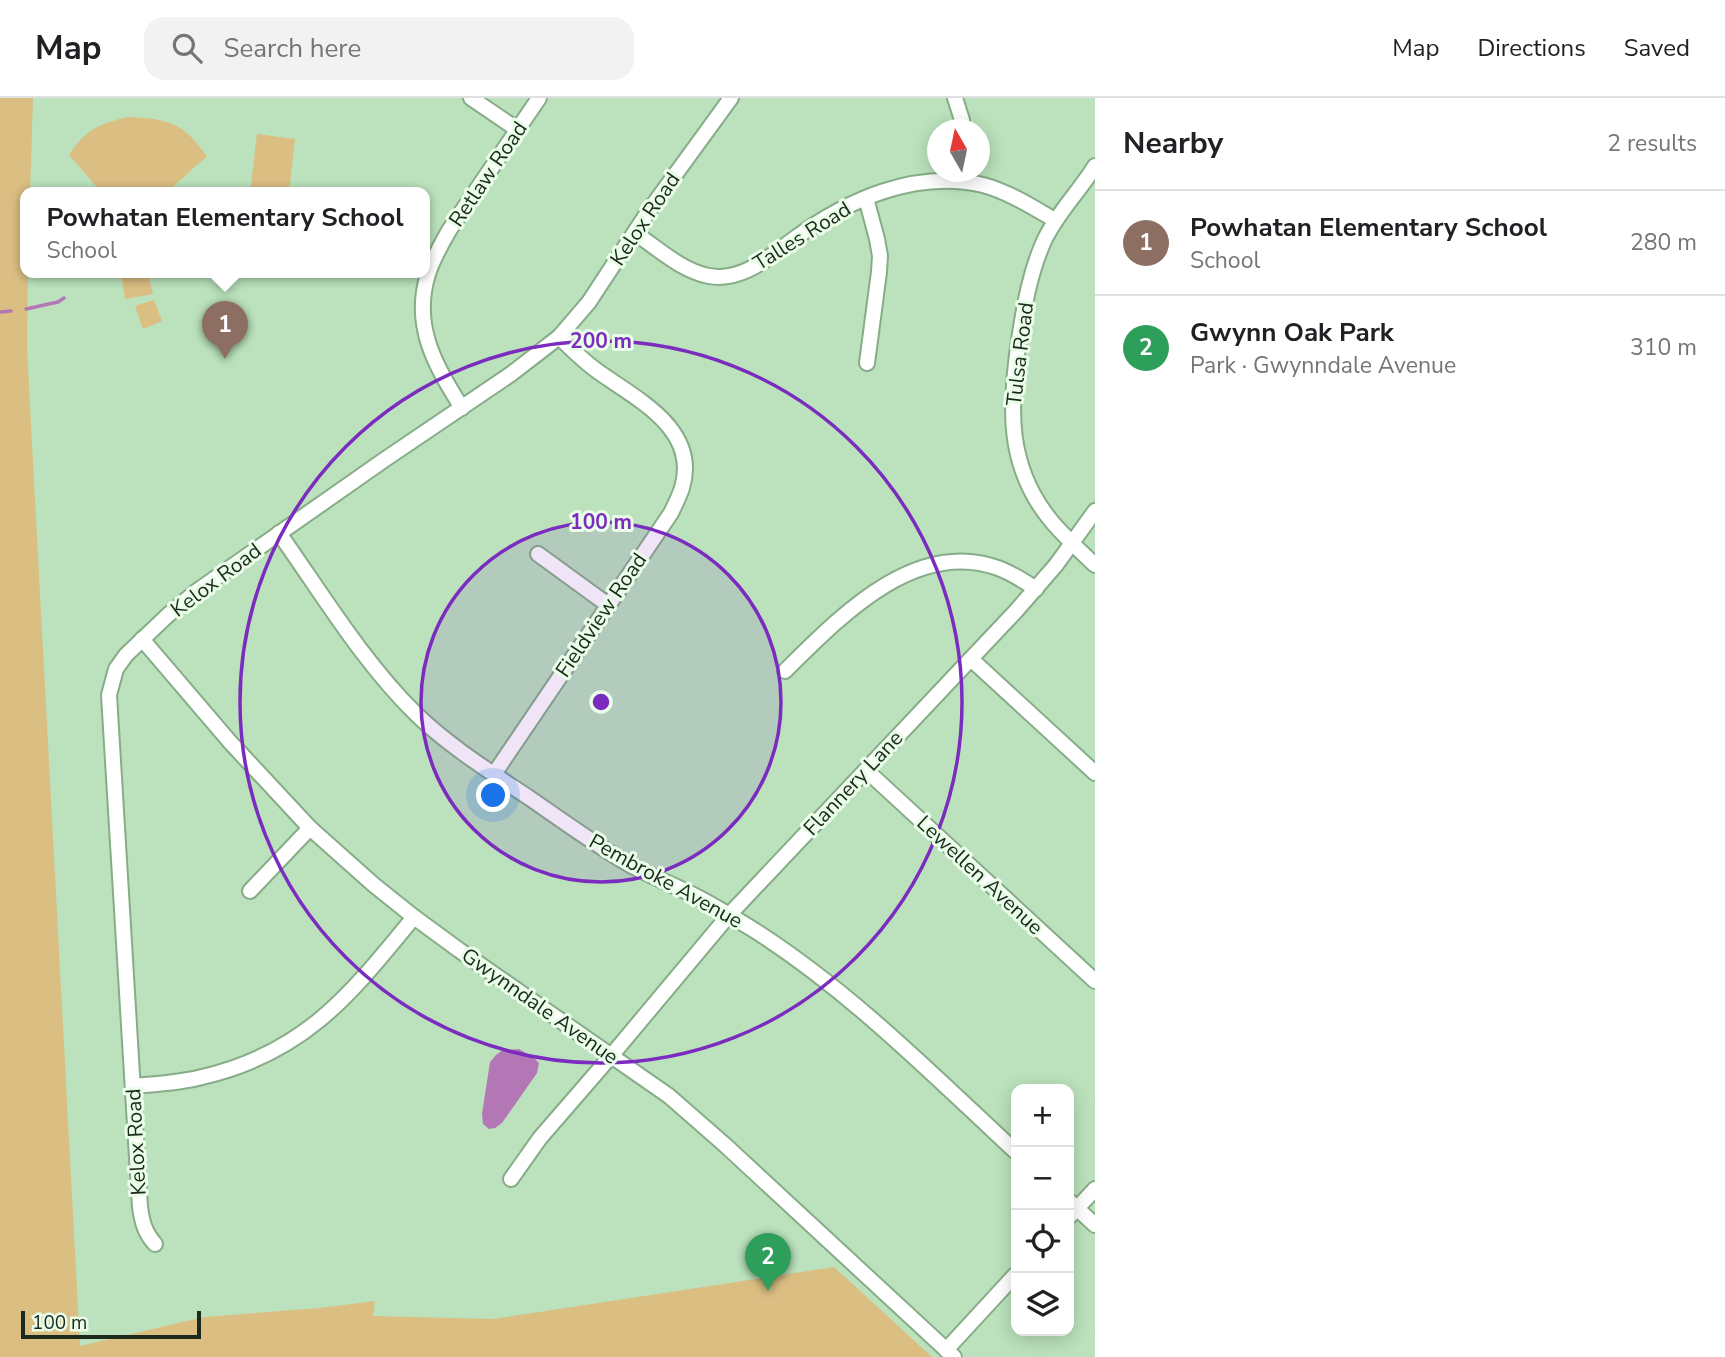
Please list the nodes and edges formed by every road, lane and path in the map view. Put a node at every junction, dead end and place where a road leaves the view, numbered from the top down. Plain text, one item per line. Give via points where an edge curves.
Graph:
1 (471, 98) edge
2 (539, 98) edge
3 (731, 98) edge
4 (955, 98) edge
5 (962, 119) edge
6 (518, 130) junction
7 (1095, 166) edge
8 (927, 182) edge
9 (973, 182) edge
10 (866, 198) junction
11 (1055, 220) junction
12 (635, 233) junction
13 (430, 269) edge
14 (427, 278) edge
15 (559, 337) junction
16 (867, 363) dead end
17 (462, 408) junction
18 (1095, 511) edge
19 (279, 533) junction
20 (1072, 544) junction
21 (538, 554) dead end
22 (1095, 565) edge
23 (1036, 589) junction
24 (608, 605) junction
25 (142, 639) junction
26 (971, 659) junction
27 (785, 671) dead end
28 (866, 770) junction
29 (1095, 773) edge
30 (494, 774) junction
31 (310, 828) junction
32 (250, 891) dead end
33 (729, 915) junction
34 (414, 917) junction
35 (1095, 981) edge
36 (611, 1056) junction
37 (133, 1086) junction
38 (1011, 1147) edge
39 (511, 1179) dead end
40 (1095, 1189) edge
41 (1074, 1207) edge
42 (1073, 1210) edge
43 (1095, 1225) edge
44 (155, 1244) dead end
45 (1011, 1280) edge
46 (950, 1354) edge

1 - 6 street
2 - 6 street, Retlaw Road
3 - 12 street, Kelox Road
4 - 5 street
6 - 13 street, Retlaw Road via 444,240
7 - 11 street, Tulsa Road
8 - 10 street, Talles Road
9 - 11 street, Talles Road via 1001,191
10 - 12 street, Talles Road via 829,215 760,264 727,277 708,276 677,263
10 - 16 street via 880,256
11 - 20 street, Tulsa Road via 1035,264 1023,316 1012,422 1028,483
12 - 15 street, Kelox Road via 589,302
14 - 17 street, Retlaw Road via 426,337
15 - 17 street, Kelox Road
15 - 24 street, Fieldview Road via 596,370 656,411 683,454 682,486 671,513
17 - 19 street, Kelox Road
18 - 20 street, Flannery Lane
19 - 25 street, Kelox Road via 197,591
19 - 30 street, Pembroke Avenue via 391,687 436,731
20 - 22 street, Tulsa Road
20 - 23 street, Flannery Lane
21 - 24 street
23 - 26 street, Flannery Lane
23 - 27 street via 1010,573 978,564 950,563 916,570 855,607
24 - 30 street, Fieldview Road
25 - 31 street, Gwynndale Avenue
25 - 37 street, Kelox Road via 116,668 110,695
26 - 28 street, Flannery Lane
26 - 29 street
28 - 33 street, Flannery Lane
28 - 35 street, Lewellen Avenue
30 - 33 street, Pembroke Avenue via 617,858
31 - 32 street
31 - 34 street, Gwynndale Avenue
33 - 36 street, Flannery Lane
33 - 38 street, Pembroke Avenue via 842,994
34 - 36 street, Gwynndale Avenue
34 - 37 street via 350,993 281,1048 200,1078
36 - 39 street, Flannery Lane
36 - 46 street, Gwynndale Avenue via 691,1114
37 - 44 street, Kelox Road via 140,1207 144,1228
40 - 41 street
42 - 43 street
45 - 46 street

